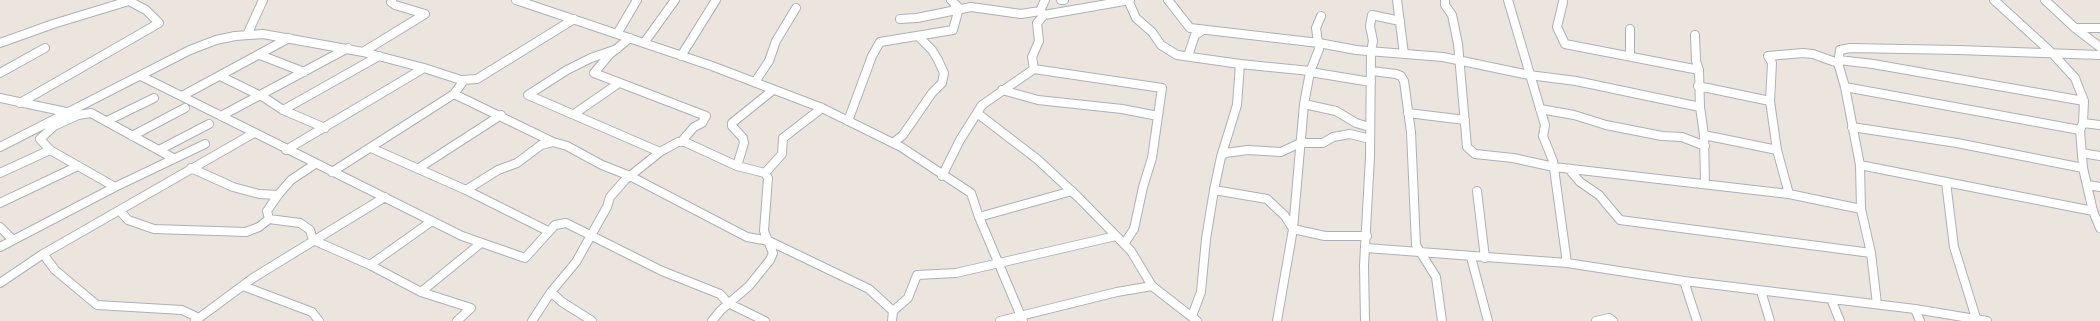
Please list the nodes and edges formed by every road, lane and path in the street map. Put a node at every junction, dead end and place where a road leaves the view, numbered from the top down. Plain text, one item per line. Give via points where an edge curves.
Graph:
1 (106, 0) edge
2 (130, 0) edge
3 (263, 0) edge
4 (392, 0) edge
5 (516, 0) edge
6 (637, 0) edge
7 (675, 0) edge
8 (716, 0) edge
9 (951, 0) edge
10 (1044, 0) edge
11 (1061, 0) edge
12 (1064, 0) edge
13 (1129, 0) edge
14 (1168, 0) edge
15 (1397, 0) edge
16 (1445, 0) edge
17 (1508, 0) edge
18 (1994, 0) edge
19 (2046, 0) edge
20 (1563, 2) dead end
21 (796, 8) dead end
22 (956, 8) junction
23 (102, 9) junction
24 (1042, 13) junction
25 (1321, 16) dead end
26 (574, 19) junction
27 (900, 19) dead end
28 (1400, 21) junction
29 (2074, 28) junction
30 (2100, 28) edge
31 (1630, 29) dead end
32 (1203, 30) junction
33 (247, 34) junction
34 (617, 34) junction
35 (1695, 35) dead end
36 (918, 36) junction
37 (289, 38) junction
38 (630, 38) junction
39 (0, 43) edge
40 (644, 43) junction
41 (1319, 43) junction
42 (2100, 47) edge
43 (45, 48) dead end
44 (348, 48) junction
45 (616, 49) junction
46 (363, 52) junction
47 (1371, 52) junction
48 (2052, 53) junction
49 (1404, 54) junction
50 (260, 55) junction
51 (1630, 55) junction
52 (2100, 55) edge
53 (379, 56) junction
54 (681, 56) junction
55 (1188, 56) junction
56 (1459, 60) junction
57 (1839, 62) junction
58 (1240, 64) junction
59 (424, 68) junction
60 (1034, 69) junction
61 (1699, 70) junction
62 (1372, 71) junction
63 (304, 72) junction
64 (1310, 72) junction
65 (0, 73) edge
66 (1528, 75) junction
67 (141, 76) junction
68 (220, 76) junction
69 (461, 80) junction
70 (755, 82) junction
71 (1371, 82) junction
72 (619, 83) junction
73 (1698, 86) junction
74 (1846, 87) junction
75 (773, 90) junction
76 (1002, 90) junction
77 (454, 94) junction
78 (182, 96) junction
79 (260, 96) junction
80 (0, 98) edge
81 (154, 98) dead end
82 (1770, 101) junction
83 (2084, 101) junction
84 (20, 103) junction
85 (1304, 104) junction
86 (1700, 107) junction
87 (185, 108) dead end
88 (822, 108) junction
89 (1540, 109) junction
90 (283, 110) junction
91 (66, 112) junction
92 (977, 112) junction
93 (1408, 113) junction
94 (574, 114) junction
95 (501, 115) junction
96 (221, 116) junction
97 (1158, 116) junction
98 (1465, 120) junction
99 (107, 121) junction
100 (848, 121) junction
101 (209, 124) dead end
102 (2100, 126) edge
103 (1370, 127) junction
104 (1852, 127) junction
105 (2082, 127) junction
106 (325, 128) junction
107 (254, 134) junction
108 (1704, 135) junction
109 (132, 136) junction
110 (1370, 139) junction
111 (553, 142) junction
112 (681, 142) junction
113 (1300, 142) junction
114 (894, 143) junction
115 (204, 144) dead end
116 (1704, 146) junction
117 (0, 147) edge
118 (371, 148) junction
119 (50, 150) junction
120 (159, 150) junction
121 (286, 150) junction
122 (1776, 150) junction
123 (660, 152) junction
124 (2082, 153) junction
125 (2100, 156) edge
126 (1221, 157) junction
127 (174, 158) junction
128 (315, 164) junction
129 (1860, 165) junction
130 (78, 166) junction
131 (737, 166) junction
132 (1554, 167) junction
133 (191, 168) junction
134 (419, 168) junction
135 (2083, 168) junction
136 (1569, 169) junction
137 (332, 172) junction
138 (0, 173) edge
139 (765, 173) junction
140 (630, 176) junction
141 (942, 176) junction
142 (1946, 182) junction
143 (1705, 184) junction
144 (2088, 185) junction
145 (115, 187) junction
146 (2100, 187) edge
147 (466, 190) junction
148 (1214, 190) junction
149 (1072, 191) junction
150 (1477, 191) dead end
151 (278, 194) junction
152 (1789, 194) junction
153 (385, 197) junction
154 (0, 203) edge
155 (1861, 209) junction
156 (120, 211) junction
157 (2093, 211) junction
158 (980, 217) junction
159 (269, 219) junction
160 (432, 221) junction
161 (2100, 225) edge
162 (0, 227) edge
163 (1293, 229) junction
164 (548, 231) junction
165 (591, 234) junction
166 (1116, 236) junction
167 (1367, 236) junction
168 (13, 240) junction
169 (313, 240) junction
170 (769, 241) junction
171 (481, 243) junction
172 (1124, 244) junction
173 (0, 247) edge
174 (1366, 248) junction
175 (1419, 251) junction
176 (1871, 253) junction
177 (43, 254) junction
178 (1471, 257) junction
179 (1486, 258) junction
180 (1567, 263) junction
181 (370, 265) junction
182 (998, 265) junction
183 (1684, 281) junction
184 (0, 283) edge
185 (242, 286) junction
186 (1152, 286) junction
187 (1761, 291) junction
188 (421, 292) junction
189 (551, 292) junction
190 (1831, 299) junction
191 (728, 303) junction
192 (1877, 304) junction
193 (1914, 309) junction
194 (893, 311) junction
195 (1022, 318) edge
196 (1976, 318) junction
197 (1195, 319) edge
198 (197, 320) edge
199 (319, 321) edge
200 (457, 321) edge
201 (532, 321) edge
202 (592, 321) edge
203 (712, 321) edge
204 (765, 321) edge
205 (892, 321) edge
206 (1000, 321) edge
207 (1277, 321) edge
208 (1365, 321) edge
209 (1442, 321) edge
210 (1488, 321) edge
211 (1596, 321) edge
212 (1613, 321) edge
213 (1697, 321) edge
214 (1770, 321) edge
215 (1840, 321) edge
216 (1920, 321) edge
217 (1987, 321) edge

1 - 23 street
2 - 23 street
2 - 84 street via 146,10 159,23
3 - 33 street
4 - 46 street via 391,2 396,5 425,14
5 - 26 street
6 - 34 street
7 - 40 street
8 - 54 street
9 - 22 street
10 - 24 street
11 - 12 street
13 - 24 street
13 - 55 street via 1136,18 1152,32 1161,45 1177,55
14 - 32 street via 1190,28
15 - 28 street
16 - 56 street via 1445,5 1452,15
17 - 66 street
18 - 48 street
19 - 29 street
20 - 51 street via 1558,27 1565,44
21 - 70 street
22 - 24 street via 971,7 1021,14
22 - 27 street via 917,18
22 - 36 street via 958,12 953,30
23 - 39 street
24 - 60 street via 1037,23 1039,41 1032,57
25 - 41 street via 1316,28
26 - 34 street
26 - 69 street via 477,79
28 - 47 street via 1372,15
28 - 49 street
29 - 30 street
29 - 42 street
31 - 51 street
32 - 41 street
32 - 55 street via 1195,35
33 - 37 street
33 - 67 street via 201,45
34 - 38 street
35 - 61 street
36 - 100 street via 880,42 872,56
36 - 114 street via 932,50 944,78 914,121
37 - 44 street
37 - 50 street
38 - 40 street
38 - 45 street
40 - 54 street
41 - 47 street
41 - 64 street
43 - 65 street
44 - 46 street
44 - 63 street
45 - 72 street via 594,73
45 - 94 street via 573,67 528,95
46 - 53 street
47 - 49 street
47 - 62 street
48 - 52 street
48 - 57 street via 1850,48 1840,50
48 - 83 street via 2075,78
49 - 56 street via 1432,55
50 - 63 street
50 - 68 street
51 - 61 street
53 - 59 street
53 - 90 street
54 - 70 street
55 - 58 street
56 - 66 street
56 - 98 street
57 - 74 street
57 - 82 street via 1803,53 1768,56 1772,63
57 - 83 street via 1873,64
58 - 64 street
58 - 126 street via 1237,105
59 - 69 street
59 - 106 street
60 - 76 street
60 - 97 street via 1161,86 1163,89
61 - 73 street
62 - 71 street
62 - 93 street via 1401,76 1404,81
63 - 79 street
64 - 71 street
64 - 85 street
66 - 86 street via 1576,81
66 - 89 street
67 - 78 street
67 - 91 street
68 - 78 street
68 - 79 street
69 - 77 street via 461,87
70 - 75 street
71 - 103 street
72 - 94 street
72 - 112 street via 706,116
73 - 82 street
73 - 86 street
74 - 104 street
74 - 105 street
75 - 88 street
75 - 131 street via 732,123 744,143
76 - 92 street
76 - 97 street via 1038,100
77 - 95 street
77 - 118 street
78 - 96 street
79 - 90 street
79 - 96 street
80 - 84 street
81 - 99 street
82 - 122 street
83 - 105 street
84 - 91 street
85 - 103 street via 1336,111 1356,123
85 - 113 street
86 - 108 street
87 - 109 street
88 - 100 street
88 - 139 street via 784,138 782,154
89 - 116 street via 1574,115 1606,125 1662,136 1682,137
89 - 132 street via 1545,125 1543,136
90 - 106 street
91 - 117 street
92 - 141 street
92 - 149 street
93 - 98 street
93 - 175 street
94 - 123 street
95 - 111 street
95 - 134 street
96 - 107 street
97 - 172 street via 1152,158 1142,187 1134,229
98 - 132 street via 1466,141 1470,151 1475,154 1513,158
99 - 109 street
99 - 119 street via 91,113 85,113 54,126 40,139
100 - 114 street
101 - 120 street
102 - 105 street
103 - 110 street
104 - 129 street
104 - 135 street via 1957,143
105 - 124 street
106 - 121 street
107 - 121 street
107 - 133 street
108 - 116 street
108 - 122 street
109 - 120 street
110 - 113 street via 1354,134 1333,137 1323,143
110 - 167 street
111 - 140 street
111 - 147 street via 541,145 517,163 498,170
112 - 123 street
112 - 131 street
113 - 126 street via 1281,152 1232,151
113 - 163 street
114 - 141 street
115 - 127 street
116 - 143 street
118 - 134 street
118 - 137 street
119 - 130 street
119 - 138 street
120 - 127 street
121 - 128 street
122 - 152 street
123 - 140 street
124 - 125 street
124 - 135 street
126 - 148 street
127 - 145 street
128 - 137 street
128 - 151 street via 291,180
129 - 142 street
129 - 155 street
130 - 145 street
130 - 154 street
131 - 139 street
132 - 136 street
132 - 180 street
133 - 151 street via 232,187 259,194
133 - 156 street
134 - 147 street
135 - 144 street
136 - 143 street
136 - 176 street via 1580,182 1599,195 1620,220
137 - 153 street
139 - 170 street via 768,188 764,209 764,231
140 - 165 street via 610,197
140 - 170 street via 728,228
141 - 158 street via 970,193
142 - 157 street
142 - 196 street via 1954,247
143 - 152 street
144 - 146 street
144 - 157 street
145 - 168 street
147 - 164 street
148 - 163 street via 1266,199 1285,216
148 - 197 street via 1201,292
149 - 158 street
149 - 166 street
150 - 179 street
151 - 159 street via 267,211
152 - 155 street
153 - 160 street
153 - 169 street
155 - 176 street
156 - 159 street via 132,222 154,229 246,232 259,227
156 - 177 street
157 - 161 street
158 - 182 street
159 - 169 street via 300,224 310,230
160 - 171 street
160 - 181 street
162 - 168 street
163 - 167 street via 1325,236
163 - 207 street
164 - 165 street via 555,225 566,223
164 - 171 street via 525,258
165 - 189 street via 576,262
165 - 191 street via 662,271 720,294
166 - 172 street
166 - 182 street
167 - 174 street
168 - 173 street
169 - 181 street
169 - 185 street
170 - 191 street via 773,253 770,260 749,286
170 - 194 street via 869,289
171 - 188 street
172 - 186 street
174 - 175 street
174 - 208 street
175 - 178 street
175 - 209 street via 1436,277
176 - 192 street
177 - 184 street
177 - 198 street via 55,270 96,305 182,310
178 - 179 street
178 - 210 street
179 - 180 street
180 - 183 street
181 - 188 street
182 - 194 street via 956,273 917,276 908,298
182 - 195 street
183 - 187 street
183 - 213 street
185 - 198 street
185 - 199 street via 312,312
186 - 195 street via 1117,292
186 - 197 street
187 - 190 street
187 - 214 street
188 - 200 street via 471,308
189 - 201 street
189 - 202 street
190 - 192 street
190 - 215 street
191 - 203 street
191 - 204 street
192 - 193 street
193 - 196 street
193 - 216 street
194 - 205 street
195 - 206 street
196 - 217 street
211 - 212 street via 1609,318

